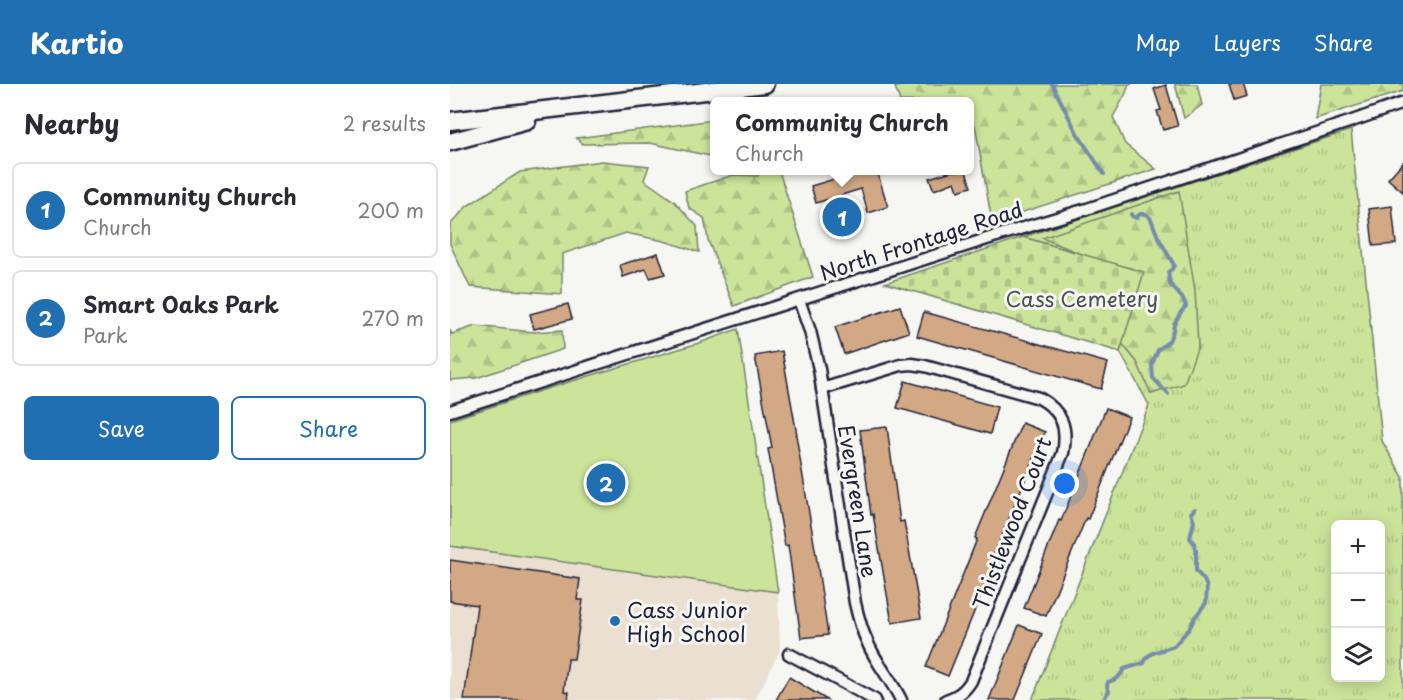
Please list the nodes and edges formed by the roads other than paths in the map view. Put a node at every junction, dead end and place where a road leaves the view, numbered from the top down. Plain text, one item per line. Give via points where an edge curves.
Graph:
1 (765, 84) edge
2 (1403, 103) edge
3 (579, 106) junction
4 (450, 122) edge
5 (450, 142) edge
6 (799, 300) junction
7 (822, 389) junction
8 (450, 411) edge
9 (789, 654) dead end
10 (875, 700) edge
11 (901, 700) edge
12 (946, 700) edge

1 - 3 highway
2 - 6 street, North Frontage Road
3 - 4 highway
3 - 5 highway
6 - 7 street, Evergreen Lane via 816,351
6 - 8 street, North Frontage Road
7 - 11 street, Evergreen Lane via 859,620 867,643
7 - 12 street, Thistlewood Court via 901,365 925,366 1039,398 1052,405 1064,427 1063,453 971,681 960,694
9 - 10 street

